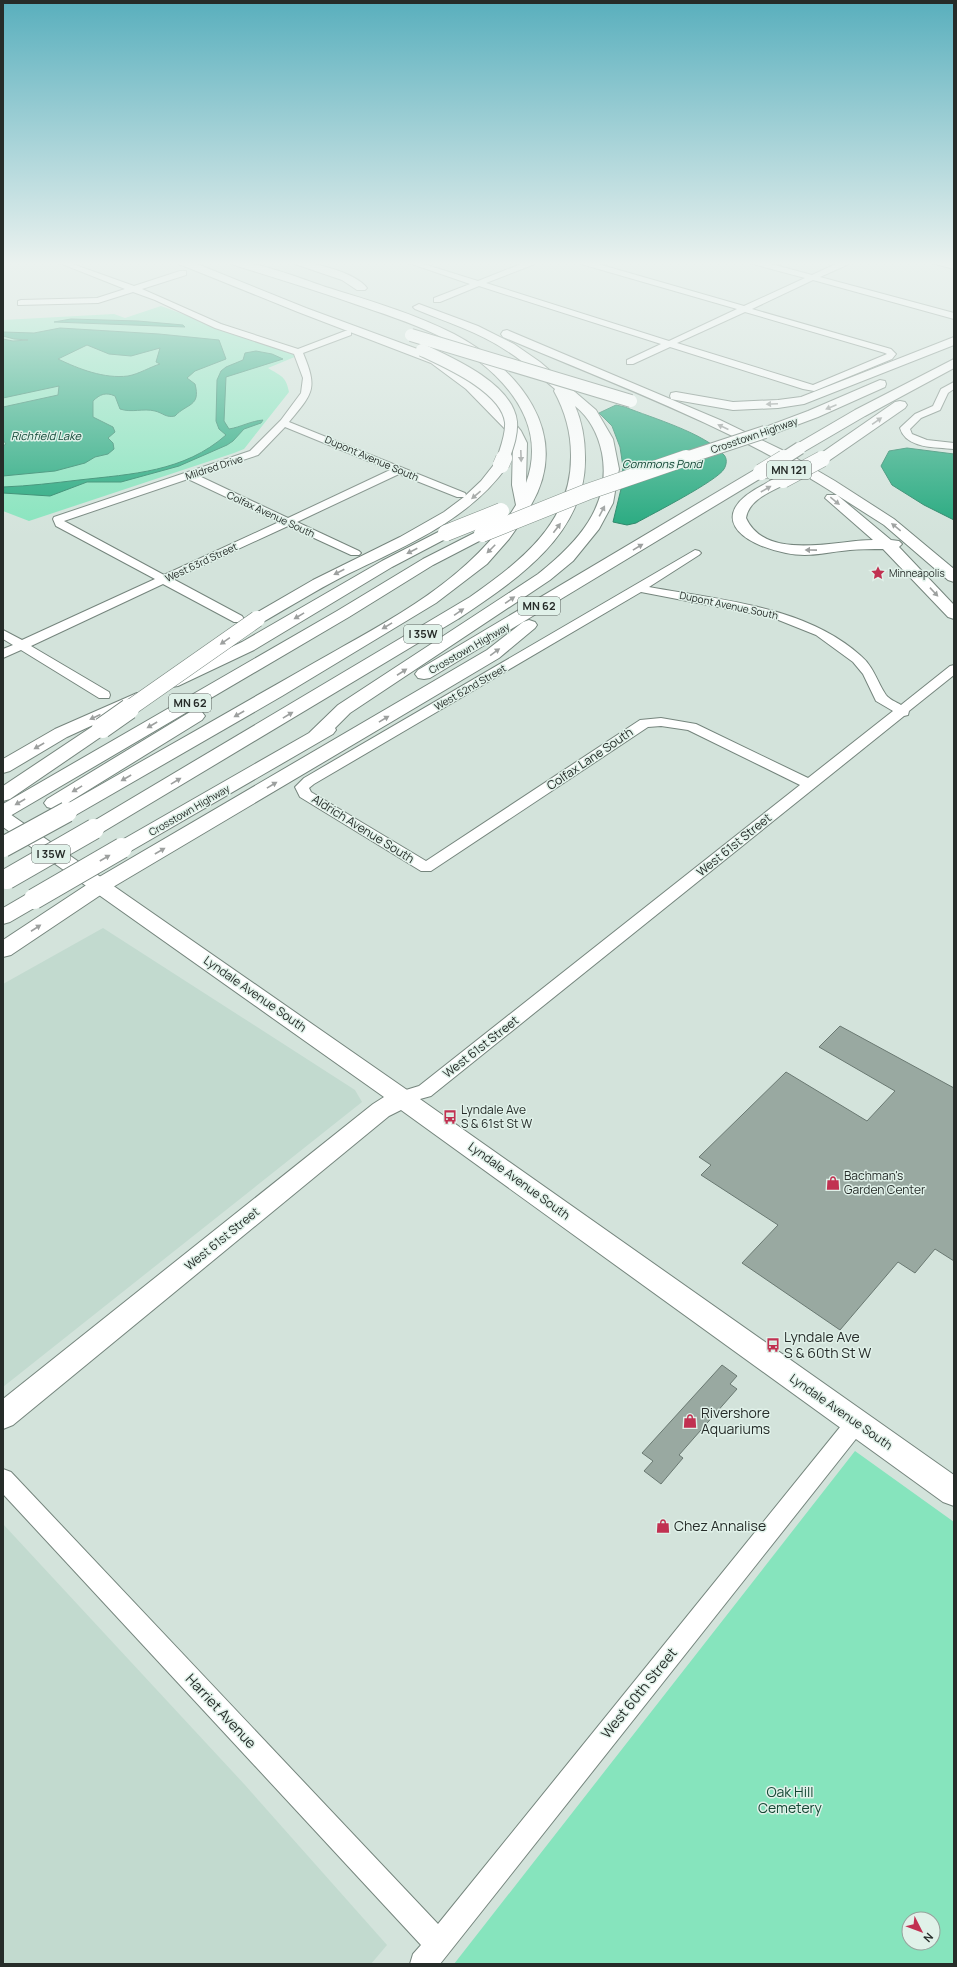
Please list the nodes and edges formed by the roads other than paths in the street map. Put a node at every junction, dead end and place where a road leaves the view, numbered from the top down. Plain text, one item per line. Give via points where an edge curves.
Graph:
1 (299, 354) edge
2 (419, 354) edge
3 (434, 354) edge
4 (469, 354) edge
5 (476, 354) edge
6 (520, 354) edge
7 (554, 354) edge
8 (555, 354) edge
9 (648, 354) edge
10 (702, 354) edge
11 (892, 354) edge
12 (921, 354) edge
13 (939, 354) edge
14 (630, 362) dead end
15 (954, 363) edge
16 (954, 368) edge
17 (555, 384) junction
18 (954, 385) edge
19 (283, 423) junction
20 (954, 446) edge
21 (400, 470) junction
22 (188, 475) junction
23 (626, 477) junction
24 (460, 495) dead end
25 (524, 508) junction
26 (855, 517) junction
27 (287, 522) junction
28 (887, 544) junction
29 (850, 545) junction
30 (926, 552) junction
31 (355, 553) dead end
32 (695, 553) dead end
33 (622, 556) junction
34 (954, 577) edge
35 (163, 579) junction
36 (639, 588) junction
37 (343, 614) junction
38 (954, 614) edge
39 (238, 619) dead end
40 (3, 634) edge
41 (22, 645) junction
42 (3, 654) edge
43 (954, 669) edge
44 (104, 695) dead end
45 (902, 712) junction
46 (315, 737) junction
47 (3, 767) edge
48 (811, 784) junction
49 (30, 787) junction
50 (302, 787) joint
51 (3, 795) edge
52 (61, 807) junction
53 (3, 812) edge
54 (3, 818) edge
55 (3, 832) edge
56 (3, 847) edge
57 (426, 868) joint
58 (5, 880) edge
59 (101, 885) junction
60 (3, 917) edge
61 (3, 950) edge
62 (402, 1098) junction
63 (3, 1416) edge
64 (856, 1423) junction
65 (3, 1479) edge
66 (954, 1492) edge
67 (439, 1944) junction
68 (423, 1964) edge

1 - 19 street, Mildred Drive via 308,388
2 -> 25 main road via 435,360 472,386 514,431 520,443 519,485
3 -> 49 main road, bridge via 478,380 499,399 510,418 510,436 501,465 481,491 452,513 322,581 257,619 102,728
4 -> 26 main road, MN 121, bridge via 631,401 693,424 792,472 825,493
5 - 25 main road, I 35W via 500,373 522,396 536,421 540,438 538,471
6 - 17 main road, I 35W via 536,365
30 -> 7 main road, MN 121 via 862,503 777,454 715,423
12 -> 8 main road via 804,400 733,406 672,394
9 - 14 street
10 - 11 street via 814,388
13 -> 23 main road, Crosstown Highway / MN 62, bridge via 850,399 765,432
33 -> 15 main road, Crosstown Highway / MN 62, bridge via 860,413
29 -> 16 main road, bridge via 818,551 769,544 746,532 739,522 739,516 748,500 822,459
46 -> 17 main road via 344,709 544,577 568,558 592,529 606,503 612,469 606,439 591,413
58 -> 17 main road, I 35W, bridge via 452,616 500,584 542,547 573,501 580,461 574,421 568,404
18 - 20 street via 944,391 937,408 918,416 905,428 907,435 915,440
19 - 21 street, Dupont Avenue South
19 - 22 street, Mildred Drive via 254,453
21 - 24 street, Dupont Avenue South
21 - 27 street, West 63rd Street
22 - 27 street, Colfax Avenue South
22 - 35 street, Mildred Drive via 58,519 60,524
23 - 37 main road, Crosstown Highway / MN 62, bridge via 538,509 482,534 428,562
23 -> 47 main road, bridge via 560,490 446,533 387,564 248,646 61,733
25 -> 52 main road, I 35W via 501,539 472,569 430,600 278,691
26 - 28 main road, MN 121
26 - 29 main road via 861,532 858,539
27 - 31 street, Colfax Avenue South
27 - 35 street, West 63rd Street
28 - 29 main road
28 - 30 main road via 903,544
28 -> 38 main road, MN 121
30 - 34 main road, MN 121
32 - 36 street, West 62nd Street
33 - 46 main road, Crosstown Highway / MN 62
59 -> 33 main road via 493,654
35 - 39 street
35 - 41 street, West 63rd Street
36 - 45 street, Dupont Avenue South via 774,614 815,630 840,645 856,659 869,673 881,698
36 - 50 street, West 62nd Street
37 -> 49 main road, Crosstown Highway / MN 62
37 -> 52 main road
40 - 41 street
41 - 42 street, West 63rd Street
41 - 44 street
43 - 45 street, West 61st Street
45 - 48 street, West 61st Street
60 -> 46 main road, Crosstown Highway / MN 62, bridge
48 - 57 street, Colfax Lane South via 691,727 661,722 645,723
48 - 62 street, West 61st Street via 425,1092
49 - 51 main road
49 -> 53 main road, Crosstown Highway / MN 62
50 - 57 street, Aldrich Avenue South via 305,794
52 - 55 main road
52 - 56 main road, I 35W, bridge
54 - 59 main road, Lyndale Avenue South
61 -> 59 main road
59 - 62 main road, Lyndale Avenue South
62 - 63 main road, West 61st Street via 375,1115
62 - 64 main road, Lyndale Avenue South
64 - 66 main road, Lyndale Avenue South
64 - 67 street, West 60th Street
65 - 67 street, Harriet Avenue
67 - 68 street, West 60th Street

